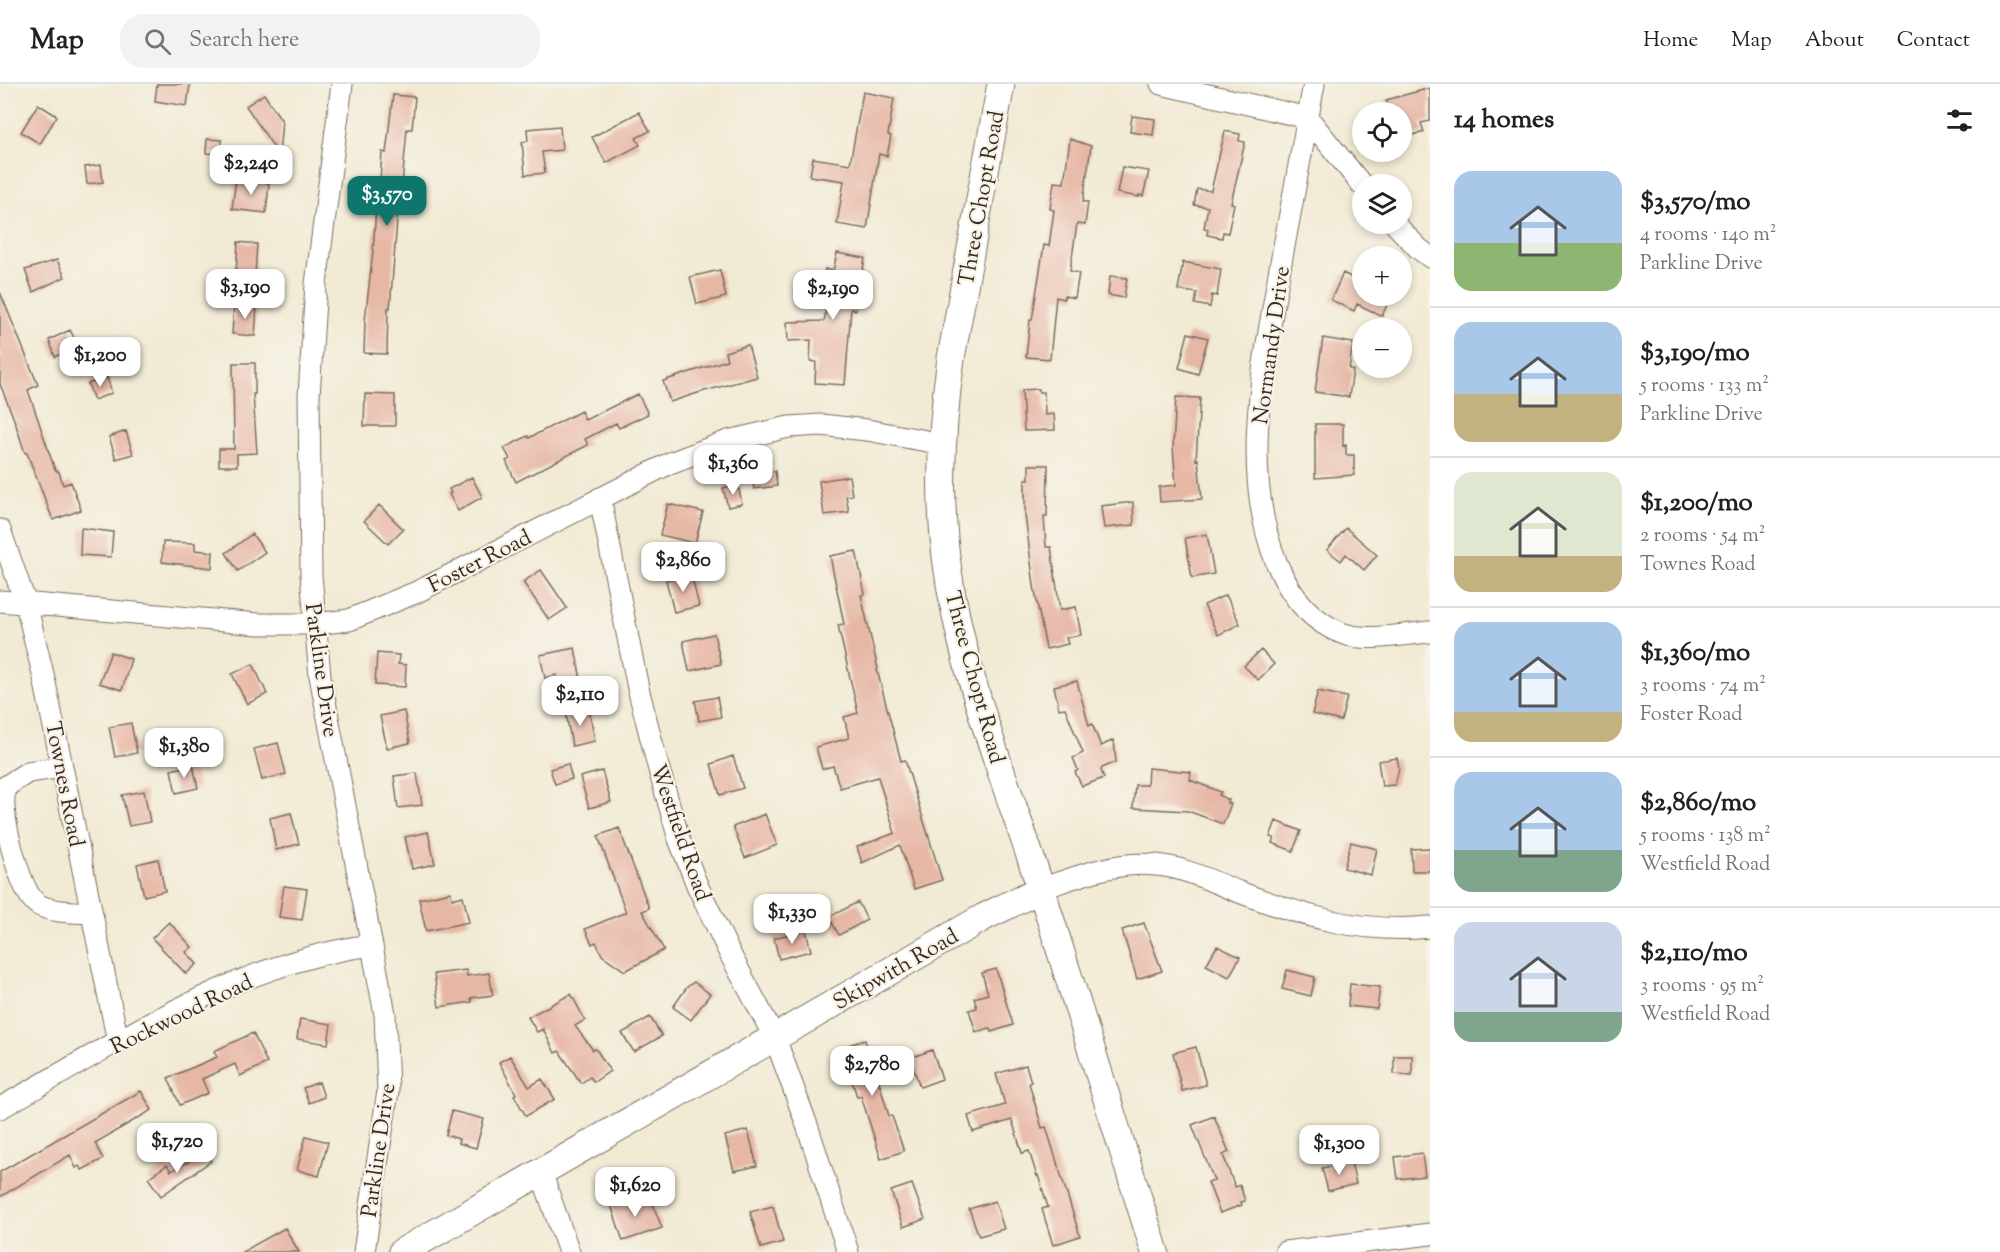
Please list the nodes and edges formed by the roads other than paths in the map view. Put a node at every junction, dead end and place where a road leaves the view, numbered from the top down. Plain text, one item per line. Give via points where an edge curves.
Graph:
1 (342, 84) edge
2 (1001, 84) edge
3 (1161, 84) edge
4 (1314, 84) edge
5 (1308, 118) junction
6 (1353, 174) edge
7 (1405, 234) edge
8 (1430, 258) edge
9 (943, 444) junction
10 (600, 498) junction
11 (0, 530) edge
12 (0, 601) edge
13 (26, 604) junction
14 (315, 624) junction
15 (1430, 632) edge
16 (62, 767) junction
17 (1041, 889) junction
18 (92, 913) junction
19 (1430, 927) edge
20 (372, 945) junction
21 (775, 1038) junction
22 (118, 1042) junction
23 (0, 1108) edge
24 (541, 1172) junction
25 (1430, 1234) edge
26 (364, 1252) edge
27 (402, 1252) edge
28 (568, 1252) edge
29 (848, 1252) edge
30 (1155, 1252) edge
31 (1285, 1252) edge

1 - 14 street, Parkline Drive via 316,284 309,396
2 - 9 main road, Three Chopt Road via 951,358
3 - 5 street
4 - 5 street, Normandy Drive
5 - 6 street
5 - 15 street, Normandy Drive via 1263,369 1258,427 1262,514 1284,580 1299,603 1327,626 1346,635 1368,637
7 - 8 street
9 - 10 street, Foster Road via 867,430 820,425 789,427 690,454
9 - 17 main road, Three Chopt Road via 942,515 957,620 975,689
10 - 14 street, Foster Road via 417,592 349,620
10 - 21 street, Westfield Road via 639,688 679,839 701,895
11 - 13 street, Townes Road
12 - 13 street, Foster Road
13 - 14 street, Foster Road via 258,624
13 - 16 street, Townes Road
14 - 20 street, Parkline Drive via 320,676
16 - 18 street, Townes Road
16 - 18 street via 28,772 5,787 10,840 20,878 36,903 54,910
17 - 19 street, Skipwith Road via 1101,868 1156,865 1176,868 1324,921 1401,930
17 - 21 main road, Skipwith Road via 984,917
17 - 30 main road, Three Chopt Road
18 - 22 street, Townes Road
20 - 22 street, Rockwood Road via 343,948 260,974 160,1018
20 - 26 street, Parkline Drive via 385,1014 388,1091
21 - 24 main road, Skipwith Road
21 - 29 street, Westfield Road
22 - 23 street, Rockwood Road
24 - 27 main road, Skipwith Road
24 - 28 street
25 - 31 street

